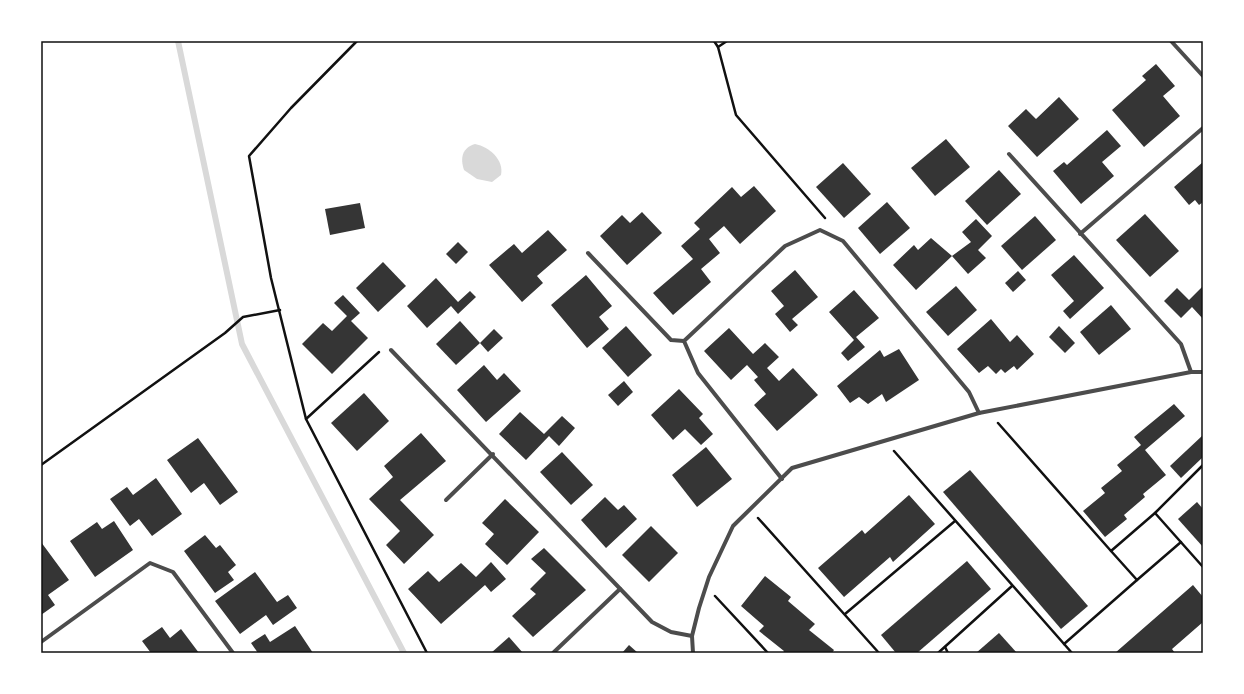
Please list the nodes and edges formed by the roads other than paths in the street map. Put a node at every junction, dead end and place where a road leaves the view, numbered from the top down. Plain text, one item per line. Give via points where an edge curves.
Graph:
1 (1171, 41) edge
2 (1203, 76) edge
3 (1203, 128) edge
4 (1009, 154) dead end
5 (1080, 234) junction
6 (588, 253) dead end
7 (684, 341) junction
8 (391, 350) road end
9 (1191, 372) junction
10 (1203, 372) edge
11 (979, 413) junction
12 (493, 454) junction
13 (782, 478) junction
14 (446, 500) dead end
15 (620, 589) junction
16 (692, 636) junction
17 (41, 642) edge
18 (232, 653) edge
19 (553, 653) edge
20 (693, 653) edge

1 - 2 street
3 - 5 street
4 - 5 street
5 - 9 street via 1181,344
6 - 7 street via 671,340
7 - 11 street via 785,246 820,230 843,241 969,392
7 - 13 street via 698,373
8 - 12 street
9 - 10 street
9 - 11 street
11 - 13 street via 792,468
12 - 14 street
12 - 15 street
13 - 16 street via 733,526 706,587
15 - 16 street via 652,622 671,632
15 - 19 street
16 - 20 street
17 - 18 street via 150,563 173,572

